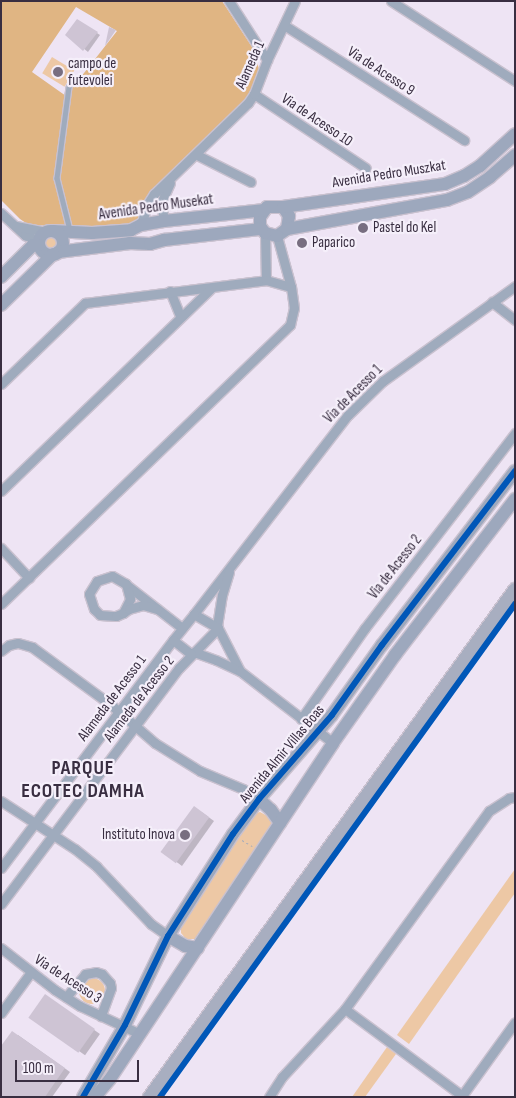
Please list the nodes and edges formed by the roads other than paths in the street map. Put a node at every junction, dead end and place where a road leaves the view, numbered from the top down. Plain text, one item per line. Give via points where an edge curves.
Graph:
1 (229, 1) edge
2 (295, 1) edge
3 (391, 1) edge
4 (284, 25) junction
5 (266, 60) junction
6 (515, 81) edge
7 (69, 87) dead end
8 (254, 94) junction
9 (515, 134) edge
10 (464, 140) dead end
11 (197, 155) junction
12 (515, 155) edge
13 (366, 168) dead end
14 (175, 174) junction
15 (251, 182) dead end
16 (283, 207) junction
17 (264, 210) junction
18 (1, 213) edge
19 (163, 215) junction
20 (142, 219) junction
21 (70, 231) junction
22 (273, 232) junction
23 (44, 237) junction
24 (150, 244) junction
25 (56, 253) junction
26 (1, 277) edge
27 (266, 280) junction
28 (291, 286) junction
29 (515, 286) edge
30 (211, 288) junction
31 (170, 291) junction
32 (492, 302) junction
33 (1, 304) edge
34 (180, 316) junction
35 (515, 320) edge
36 (1, 384) edge
37 (515, 434) edge
38 (515, 471) edge
39 (1, 491) edge
40 (515, 499) edge
41 (1, 548) edge
42 (241, 553) junction
43 (29, 578) junction
44 (126, 584) junction
45 (515, 590) edge
46 (1, 604) edge
47 (515, 604) edge
48 (157, 608) junction
49 (123, 612) junction
50 (194, 614) junction
51 (218, 627) junction
52 (182, 628) junction
53 (173, 640) junction
54 (1, 651) edge
55 (192, 654) junction
56 (240, 671) junction
57 (119, 712) junction
58 (301, 718) junction
59 (135, 726) junction
60 (318, 732) junction
61 (333, 743) junction
62 (515, 797) edge
63 (259, 799) junction
64 (1, 801) edge
65 (280, 823) junction
66 (34, 824) junction
67 (52, 835) junction
68 (1, 868) edge
69 (1, 904) edge
70 (168, 936) junction
71 (1, 948) edge
72 (198, 948) junction
73 (31, 972) junction
74 (66, 997) junction
75 (345, 1009) junction
76 (1, 1013) edge
77 (101, 1016) junction
78 (515, 1022) edge
79 (125, 1025) junction
80 (140, 1034) junction
81 (462, 1096) edge
82 (84, 1097) edge
83 (95, 1097) edge
84 (150, 1097) edge
85 (160, 1097) edge
86 (269, 1097) edge

1 - 5 street
2 - 4 street, Alameda 1
3 - 6 street
4 - 5 street, Alameda 1
4 - 10 street, Via de Acesso 9
5 - 8 street, Alameda 1
7 - 21 lane via 57,178
8 - 11 street, Alameda 1
8 - 13 street, Via de Acesso 10
9 - 16 street, Avenida Pedro Muszkat via 480,166 444,184
11 - 14 street, Alameda 1
11 - 15 street
12 - 22 street via 468,192 447,200
14 - 19 street, Alameda 1 via 162,198
14 - 20 street, Alameda 1 via 154,194
16 - 17 street via 272,206
16 - 22 street via 289,220
17 - 19 street, Avenida Pedro Musekat
17 - 22 street via 260,217
18 - 23 street via 15,226
19 - 20 street, Avenida Pedro Musekat
20 - 21 street, Avenida Pedro Musekat via 131,230
20 - 24 street via 143,240
21 - 23 street, Avenida Pedro Musekat
22 - 24 street, Avenida Pedro Musekat via 164,240
22 - 27 street
22 - 28 street
23 - 25 street via 46,254
23 - 25 street via 58,234 62,240
23 - 26 street
24 - 25 street, Avenida Pedro Musekat via 130,243
25 - 33 street
27 - 28 street
27 - 30 street
28 - 43 street via 294,308 290,325
29 - 32 street, Via de Acesso 1
30 - 31 street
30 - 34 street
31 - 34 street
31 - 36 street via 85,303
32 - 35 street
32 - 42 street, Via de Acesso 1 via 383,381 348,415
34 - 39 street
37 - 58 street, Via de Acesso 2 via 365,628
38 - 60 street, Avenida Almir Villas Boas
40 - 61 street, Avenida Almir Villas Boas via 395,655
41 - 43 street
42 - 50 street, Alameda de Acesso 1
42 - 51 street via 226,580
43 - 46 street
44 - 48 street
44 - 49 street via 130,599
44 - 49 street via 112,576 104,577 97,580 90,594 94,609 100,614 116,616
45 - 84 highway
47 - 85 highway
48 - 49 street via 143,605
48 - 52 street
50 - 51 street
50 - 52 street, Alameda de Acesso 1
51 - 55 street, Alameda de Acesso 2
51 - 56 street
52 - 53 street, Alameda de Acesso 1
53 - 55 street
53 - 57 street, Alameda de Acesso 1
54 - 57 street via 13,643 28,644
55 - 56 street
55 - 59 street, Alameda de Acesso 2
56 - 58 street
57 - 59 street
57 - 66 street, Alameda de Acesso 1
58 - 60 street
59 - 63 street via 155,743 200,771
59 - 67 street, Alameda de Acesso 2
60 - 61 street
60 - 63 street, Avenida Almir Villas Boas
61 - 65 street, Avenida Almir Villas Boas
62 - 75 street via 489,811
63 - 65 street
63 - 70 street, Avenida Almir Villas Boas
64 - 66 street
65 - 72 street, Avenida Almir Villas Boas
66 - 67 street
66 - 68 street, Alameda de Acesso 1
67 - 69 street, Alameda de Acesso 2
67 - 70 street via 97,868 136,910
70 - 72 street via 185,946
70 - 79 street, Avenida Almir Villas Boas
71 - 73 street, Via de Acesso 3
72 - 80 street, Avenida Almir Villas Boas
73 - 74 street, Via de Acesso 3
73 - 76 street
74 - 77 street, Via de Acesso 3
74 - 77 street via 84,974 102,974 111,988
75 - 81 street
75 - 86 street via 282,1077
77 - 79 street, Via de Acesso 3
78 - 81 street
79 - 80 street, Via de Acesso 3
79 - 82 street, Avenida Almir Villas Boas
80 - 83 street, Avenida Almir Villas Boas

